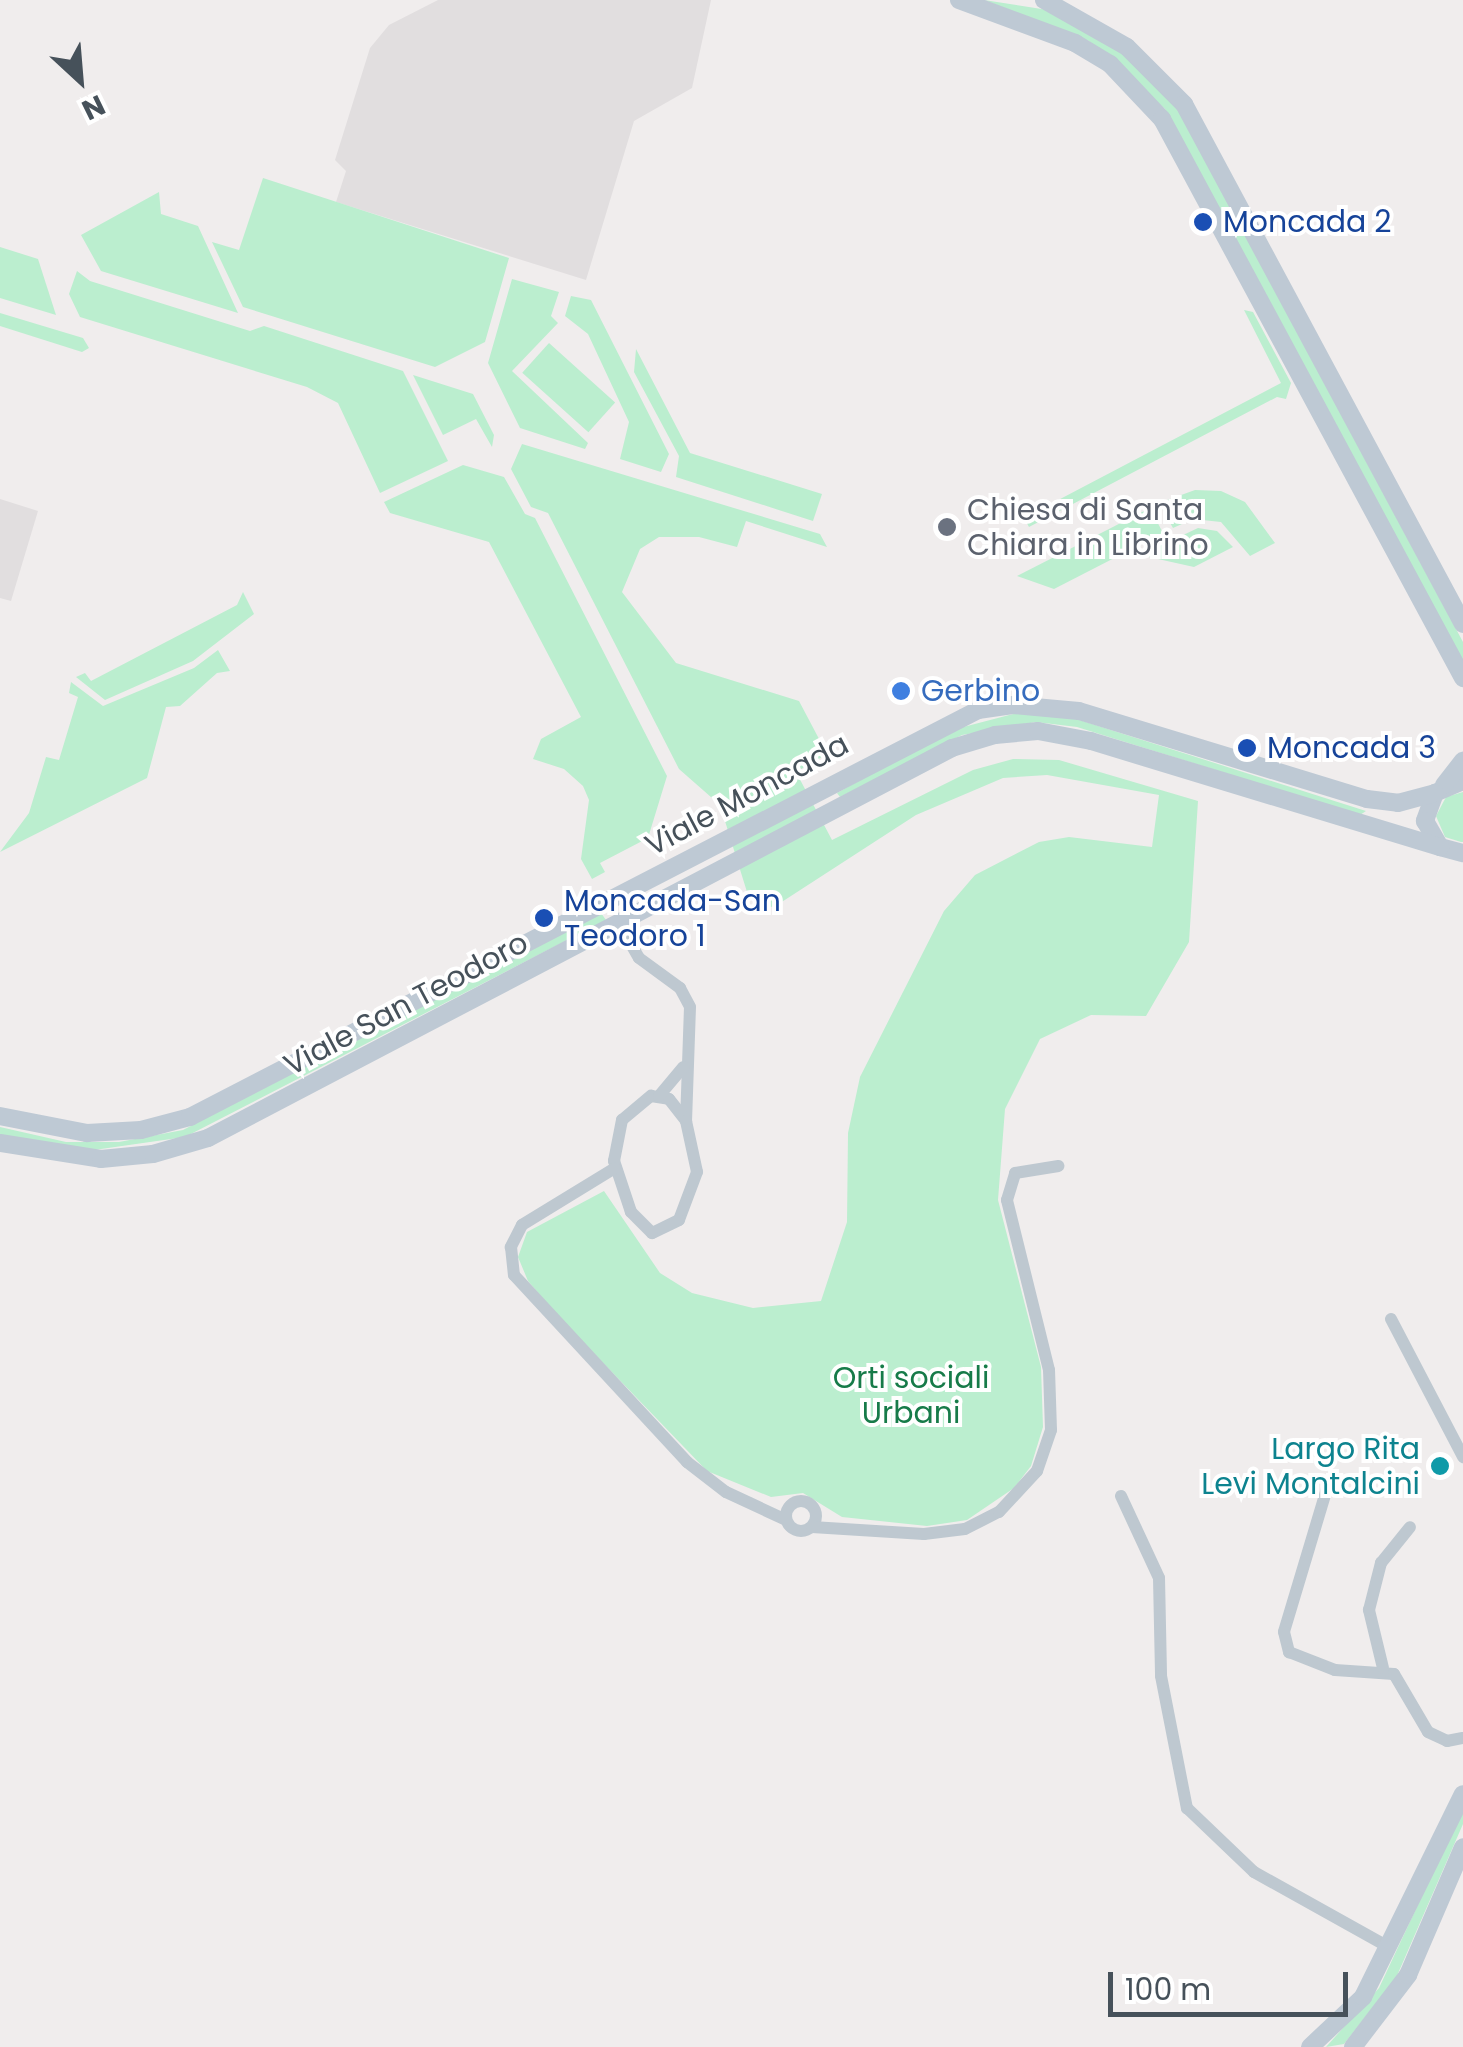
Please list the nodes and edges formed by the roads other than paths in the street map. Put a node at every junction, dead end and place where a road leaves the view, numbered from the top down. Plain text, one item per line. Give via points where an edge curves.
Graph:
1 (959, 0) edge
2 (1044, 0) edge
3 (1463, 624) edge
4 (1463, 678) edge
5 (1463, 762) edge
6 (1447, 787) edge
7 (1440, 847) junction
8 (1462, 853) edge
9 (660, 872) junction
10 (672, 895) junction
11 (606, 901) junction
12 (619, 923) junction
13 (684, 1064) junction
14 (659, 1096) junction
15 (0, 1116) edge
16 (686, 1121) junction
17 (0, 1143) edge
18 (1058, 1166) dead end
19 (615, 1168) junction
20 (586, 1190) junction
21 (621, 1191) junction
22 (1390, 1318) dead end
23 (1463, 1458) edge
24 (1328, 1485) dead end
25 (1121, 1496) dead end
26 (797, 1501) junction
27 (757, 1502) junction
28 (816, 1512) junction
29 (786, 1520) junction
30 (812, 1526) junction
31 (1410, 1526) dead end
32 (854, 1527) junction
33 (1383, 1668) junction
34 (1463, 1738) edge
35 (1463, 1794) edge
36 (1463, 1847) edge
37 (1390, 1946) junction
38 (1310, 2047) edge
39 (1353, 2047) edge

1 - 4 main road via 1110,64 1160,116
2 - 3 main road via 1128,47 1184,104
5 - 6 main road
6 - 7 main road via 1425,821
6 - 9 main road, Viale Moncada via 1398,803 1368,799 1079,712 1013,705 949,720
7 - 8 main road, Viale San Teodoro
7 - 10 main road, Viale San Teodoro via 1091,741 1038,731 952,748
9 - 10 main road
9 - 11 main road, Viale Moncada
10 - 12 main road, Viale San Teodoro
11 - 12 main road
11 - 15 main road, Viale Moncada via 190,1117 141,1130 87,1133
12 - 13 street via 639,958 686,996
12 - 17 main road, Viale San Teodoro via 194,1143 101,1160
13 - 14 street
13 - 16 street
14 - 16 street
14 - 19 street via 639,1100 622,1120
16 - 21 street via 696,1172 679,1220 664,1231 645,1230
18 - 32 street via 1015,1172 1007,1200 1049,1370 1051,1430 1037,1471 999,1512 965,1529 924,1534
19 - 20 street
19 - 21 street
20 - 21 street
20 - 27 street via 522,1224 511,1247 514,1275 688,1462 718,1487
22 - 23 street
24 - 33 street via 1285,1645 1294,1659 1335,1670
25 - 37 street via 1159,1578 1159,1664 1187,1808 1254,1872
26 - 27 street
26 - 28 street
26 - 29 street
27 - 29 street
28 - 30 street
28 - 32 street
29 - 30 street via 796,1530
30 - 32 street
31 - 33 street via 1382,1562 1369,1610
33 - 34 street via 1401,1680 1428,1732 1447,1741
35 - 37 main road
36 - 39 main road via 1408,1975
37 - 38 main road via 1363,1998

